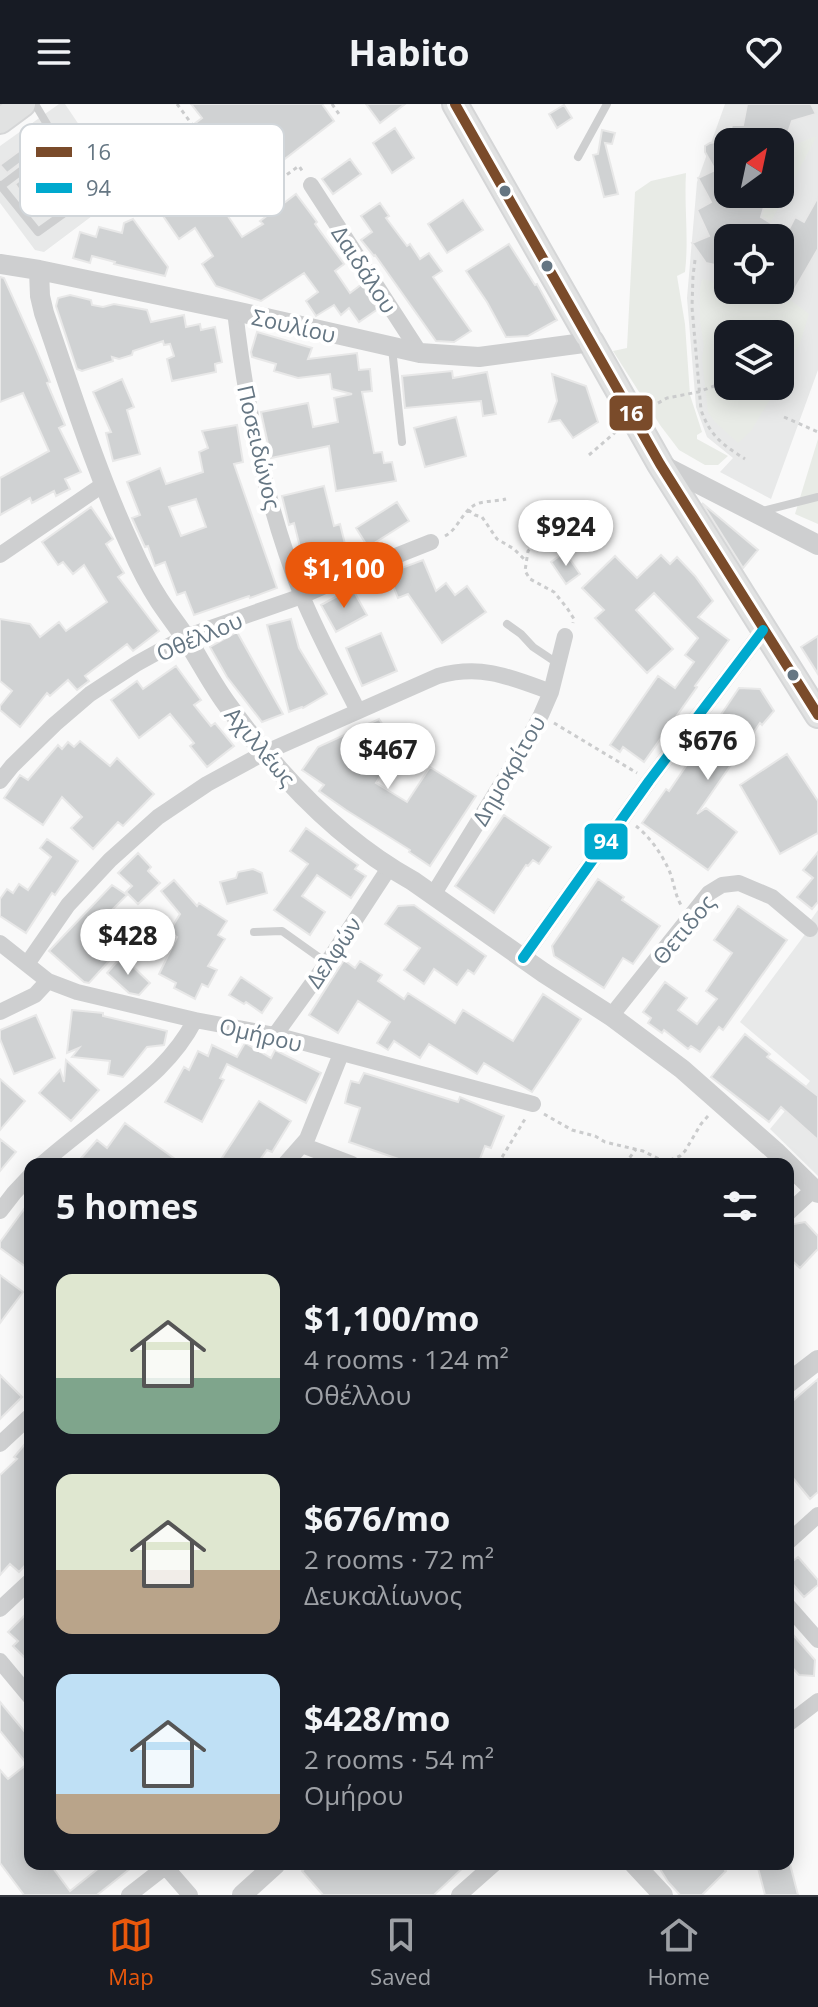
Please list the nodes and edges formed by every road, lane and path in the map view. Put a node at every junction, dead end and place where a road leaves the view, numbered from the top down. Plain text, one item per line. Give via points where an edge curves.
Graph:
1 (23, 104) edge
2 (35, 104) edge
3 (177, 104) edge
4 (332, 104) edge
5 (455, 104) edge
6 (607, 104) edge
7 (339, 114) dead end
8 (0, 121) edge
9 (47, 124) edge
10 (192, 124) edge
11 (578, 157) dead end
12 (299, 166) dead end
13 (20, 171) edge
14 (284, 176) edge
15 (0, 185) edge
16 (311, 185) dead end
17 (20, 211) edge
18 (24, 216) edge
19 (62, 216) edge
20 (695, 260) dead end
21 (0, 264) edge
22 (39, 270) junction
23 (235, 311) junction
24 (589, 339) junction
25 (392, 348) junction
26 (420, 353) junction
27 (714, 386) edge
28 (698, 392) junction
29 (644, 411) dead end
30 (784, 417) dead end
31 (624, 425) dead end
32 (818, 432) edge
33 (402, 442) dead end
34 (589, 455) dead end
35 (745, 459) dead end
36 (660, 464) junction
37 (104, 484) junction
38 (818, 497) edge
39 (506, 499) dead end
40 (468, 510) junction
41 (753, 513) junction
42 (552, 527) dead end
43 (431, 542) joint
44 (818, 545) edge
45 (0, 555) edge
46 (526, 561) junction
47 (302, 596) junction
48 (507, 624) dead end
49 (763, 630) junction
50 (565, 636) joint
51 (185, 637) junction
52 (558, 664) junction
53 (551, 692) junction
54 (358, 711) junction
55 (541, 715) junction
56 (818, 715) edge
57 (264, 753) junction
58 (0, 781) edge
59 (649, 781) junction
60 (623, 817) junction
61 (389, 868) junction
62 (433, 895) junction
63 (691, 915) junction
64 (254, 932) dead end
65 (814, 934) edge
66 (0, 943) edge
67 (523, 958) junction
68 (327, 963) junction
69 (27, 964) junction
70 (48, 981) junction
71 (0, 1012) edge
72 (611, 1016) junction
73 (195, 1020) junction
74 (275, 1035) junction
75 (341, 1054) junction
76 (724, 1106) junction
77 (540, 1110) junction
78 (302, 1145) junction
79 (636, 1149) junction
80 (51, 1158) edge
81 (290, 1158) edge
82 (336, 1158) edge
83 (503, 1158) edge
84 (629, 1158) edge
85 (656, 1158) edge
86 (676, 1158) edge
87 (780, 1158) edge
88 (794, 1171) edge
89 (24, 1183) edge
90 (816, 1191) edge
91 (794, 1208) edge
92 (0, 1211) edge
93 (818, 1360) edge
94 (794, 1378) edge
95 (24, 1422) edge
96 (0, 1444) edge
97 (818, 1515) edge
98 (794, 1537) edge
99 (24, 1587) edge
100 (0, 1609) edge
101 (794, 1613) edge
102 (818, 1640) edge
103 (0, 1661) edge
104 (24, 1690) edge
105 (818, 1701) edge
106 (794, 1719) edge
107 (158, 1870) edge
108 (168, 1870) edge
109 (269, 1870) edge
110 (487, 1870) edge
111 (640, 1870) edge
112 (129, 1895) edge
113 (190, 1895) edge
114 (242, 1895) edge
115 (459, 1895) edge
116 (663, 1895) edge

1 - 8 main road
2 - 9 lane
3 - 10 path
4 - 7 path
5 - 24 main road
6 - 11 lane
12 - 14 path
13 - 15 lane
15 - 17 lane
16 - 26 street, Δαιδάλου
18 - 19 lane via 42,231
20 - 28 path via 692,307
21 - 22 street, Σουλίου
22 - 23 street, Σουλίου
22 - 37 street, Αχιλλέως via 44,313
23 - 25 street, Σουλίου
23 - 47 street, Ποσειδώνος via 266,480
24 - 26 street, Σουλίου via 479,357
24 - 36 main road
25 - 26 street, Σουλίου
25 - 33 lane
27 - 28 path
28 - 29 path via 667,398
28 - 35 path via 714,436
30 - 32 path
31 - 34 path
36 - 41 street
36 - 49 main road
37 - 45 street
37 - 51 street, Αχιλλέως via 146,579
38 - 41 lane
39 - 40 path via 477,503
40 - 43 path via 450,533
40 - 46 path
41 - 44 street
42 - 46 path via 528,551
43 - 47 street, Οθέλλου
46 - 50 path via 530,579 554,592 574,619
47 - 51 street, Οθέλλου
47 - 54 street, Ποσειδώνος
48 - 52 lane
49 - 56 main road
49 - 59 street
50 - 52 street, Δημοκρίτου
51 - 57 street, Αχιλλέως
51 - 58 street, Οθέλλου via 90,694
52 - 53 street, Δημοκρίτου
53 - 54 street via 506,676 456,671
53 - 55 street, Δημοκρίτου
54 - 57 street
55 - 59 path
55 - 62 street, Δημοκρίτου
57 - 61 street, Αχιλλέως via 304,797
57 - 69 street via 170,809 120,851 68,905
59 - 60 street
60 - 63 path via 654,846 668,867 675,895
60 - 67 street
61 - 62 street, Αχιλλέως
61 - 68 street, Δελφών
62 - 67 street, Αχιλλέως
63 - 65 street, Θετιδος via 709,893 739,883 772,897
63 - 72 street, Θετιδος
64 - 68 lane via 282,931
66 - 69 street, Ομήρου
67 - 72 street, Αχιλλέως
68 - 74 street, Δελφών
69 - 70 street, Ομήρου
70 - 71 street via 35,995
70 - 73 street, Ομήρου
72 - 76 street, Αχιλλέως
73 - 74 street, Ομήρου
73 - 80 street via 166,1063
74 - 75 street, Ομήρου
75 - 77 street, Ομήρου
75 - 78 street
76 - 86 path via 707,1117
76 - 87 street, Αχιλλέως
77 - 79 path via 572,1130
77 - 83 path
78 - 81 street
78 - 82 street
79 - 84 path
79 - 85 path
88 - 90 street, Αχιλλέως
89 - 92 street
90 - 91 street
93 - 94 street
95 - 96 street
97 - 98 street
99 - 100 street
101 - 102 street
103 - 104 street
105 - 106 street
107 - 112 street
108 - 113 street
109 - 114 street
110 - 115 street
111 - 116 street

